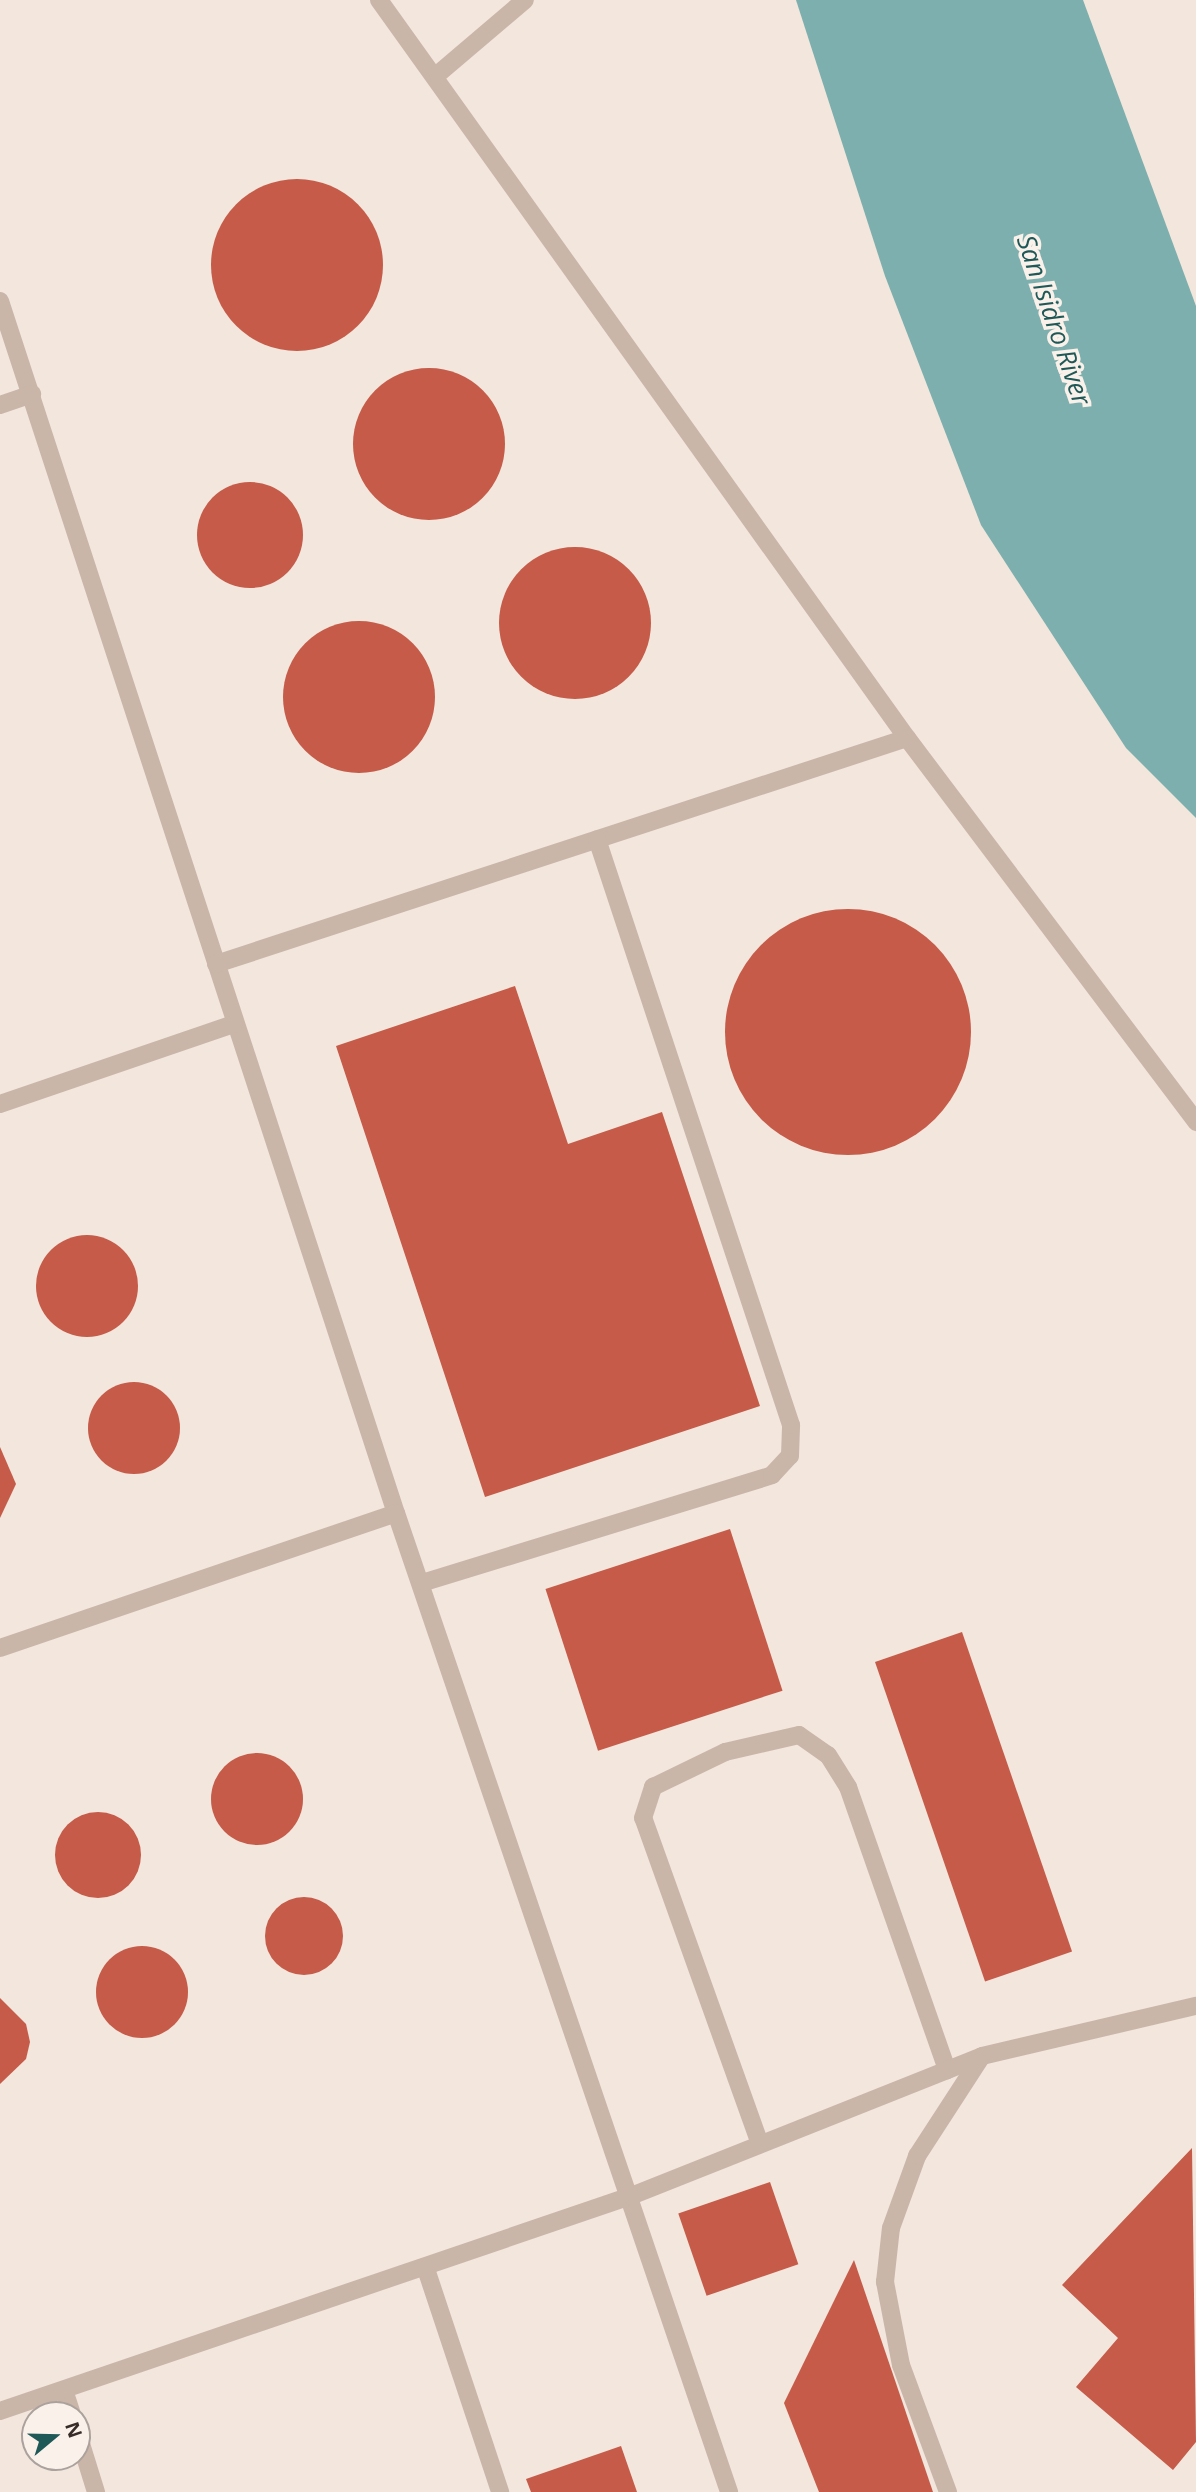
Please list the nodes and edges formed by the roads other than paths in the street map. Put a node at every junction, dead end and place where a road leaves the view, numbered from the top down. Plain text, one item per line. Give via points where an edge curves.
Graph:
1 (379, 0) edge
2 (525, 0) edge
3 (438, 74) junction
4 (0, 301) edge
5 (32, 394) junction
6 (0, 405) edge
7 (907, 738) junction
8 (597, 839) junction
9 (216, 964) junction
10 (234, 1024) junction
11 (0, 1104) edge
12 (1196, 1122) edge
13 (396, 1513) junction
14 (425, 1582) junction
15 (0, 1648) edge
16 (1196, 2006) edge
17 (982, 2056) junction
18 (947, 2070) junction
19 (760, 2144) junction
20 (631, 2196) junction
21 (426, 2269) junction
22 (65, 2393) junction
23 (68, 2401) edge
24 (0, 2411) edge
25 (89, 2471) edge
26 (96, 2492) edge
27 (500, 2492) edge
28 (729, 2492) edge
29 (948, 2492) edge

1 - 3 lane
2 - 3 lane
3 - 7 lane
4 - 5 lane
5 - 6 lane
5 - 9 lane
7 - 8 lane
7 - 12 lane
8 - 9 lane
8 - 14 lane via 791,1424 790,1456 772,1475
9 - 10 lane
10 - 11 lane
10 - 13 lane
13 - 14 lane
13 - 15 lane
14 - 20 lane
16 - 17 lane
17 - 18 lane
17 - 29 lane via 917,2156 891,2228 885,2282 901,2365
18 - 19 lane
18 - 19 lane via 848,1787 828,1755 799,1735 725,1752 653,1787 643,1818
19 - 20 lane
20 - 21 lane
20 - 28 lane
21 - 22 lane
21 - 27 lane
22 - 23 lane
22 - 24 lane
25 - 26 lane

